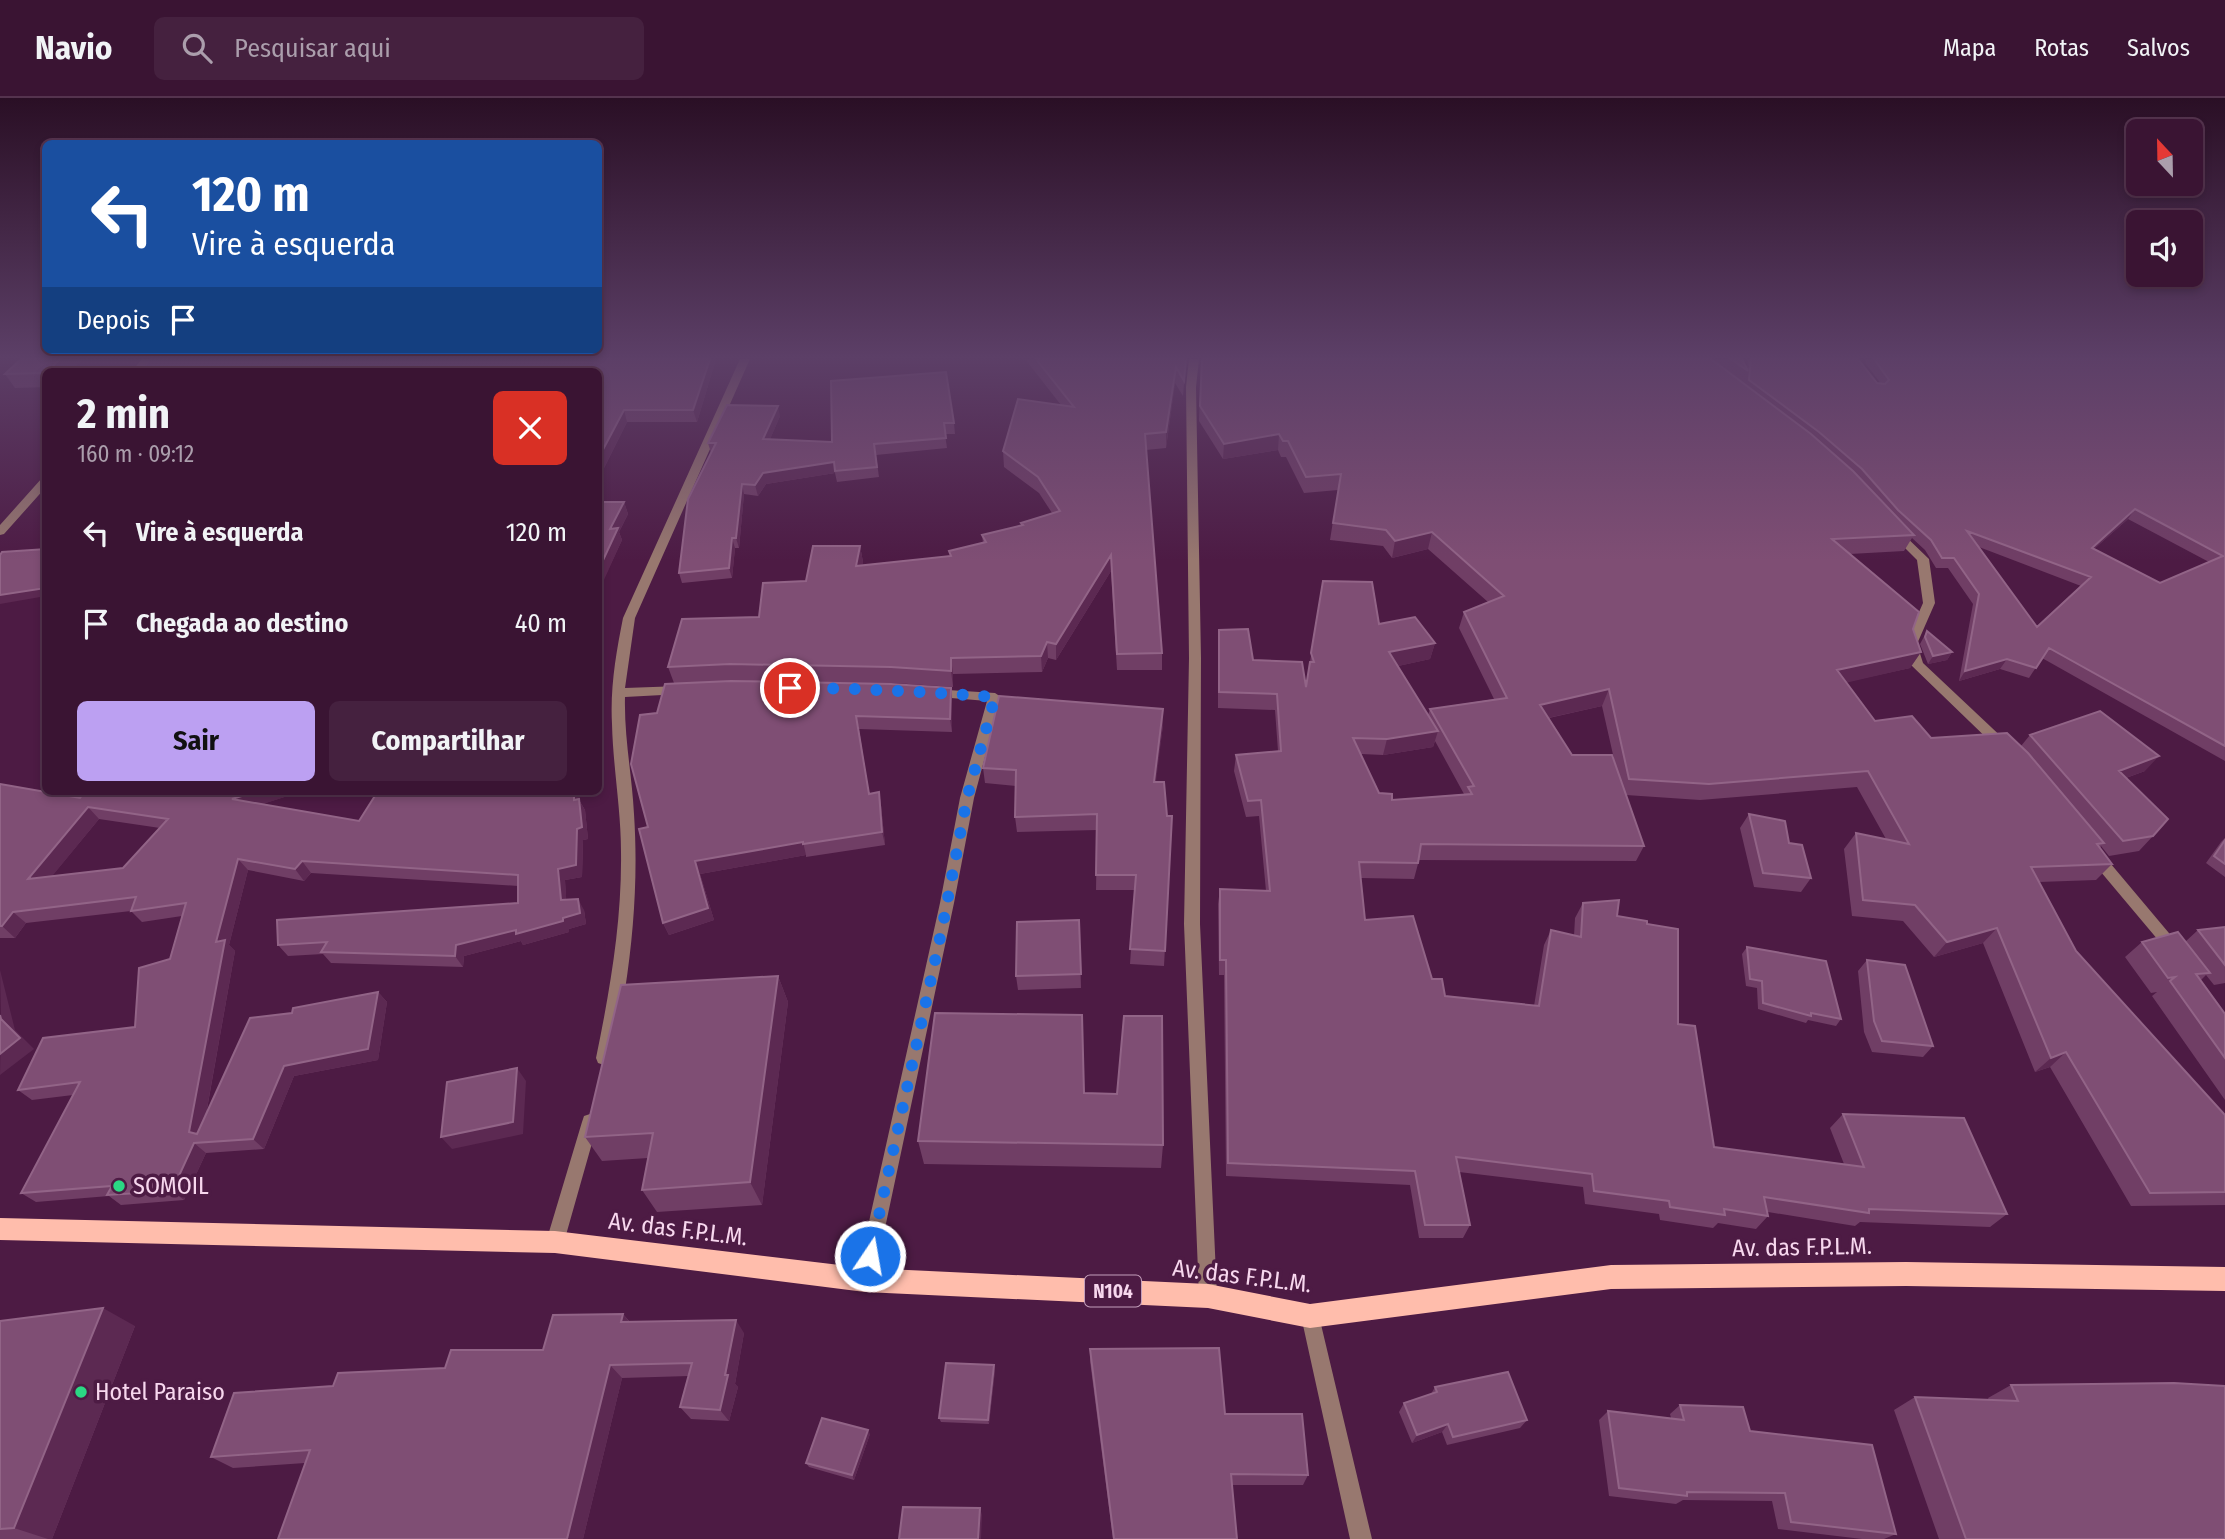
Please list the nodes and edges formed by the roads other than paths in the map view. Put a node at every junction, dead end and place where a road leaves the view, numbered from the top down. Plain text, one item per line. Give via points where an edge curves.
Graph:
1 (715, 426) edge
2 (1192, 426) edge
3 (42, 485) edge
4 (1887, 524) edge
5 (0, 532) edge
6 (696, 689) edge
7 (921, 692) edge
8 (619, 694) junction
9 (2013, 756) edge
10 (2090, 848) edge
11 (2181, 957) edge
12 (602, 1068) edge
13 (593, 1108) edge
14 (0, 1229) edge
15 (555, 1242) junction
16 (2225, 1279) edge
17 (865, 1280) junction
18 (1208, 1296) junction
19 (1310, 1315) junction
20 (1361, 1539) edge

1 - 8 street via 629,618
2 - 18 street via 1192,924
3 - 5 street
4 - 9 street via 1923,559 1929,603 1911,644 1917,664
6 - 8 street
7 - 17 street via 995,697 967,798
8 - 12 street via 629,906 620,988
10 - 11 street
13 - 15 street
14 - 15 main road, Av. das F.P.L.M. / N104
15 - 17 main road, Av. das F.P.L.M. / N104
16 - 19 main road, Av. das F.P.L.M. / N104 via 1906,1274 1611,1277
17 - 18 main road, Av. das F.P.L.M. / N104
18 - 19 main road, Av. das F.P.L.M. / N104
19 - 20 street

